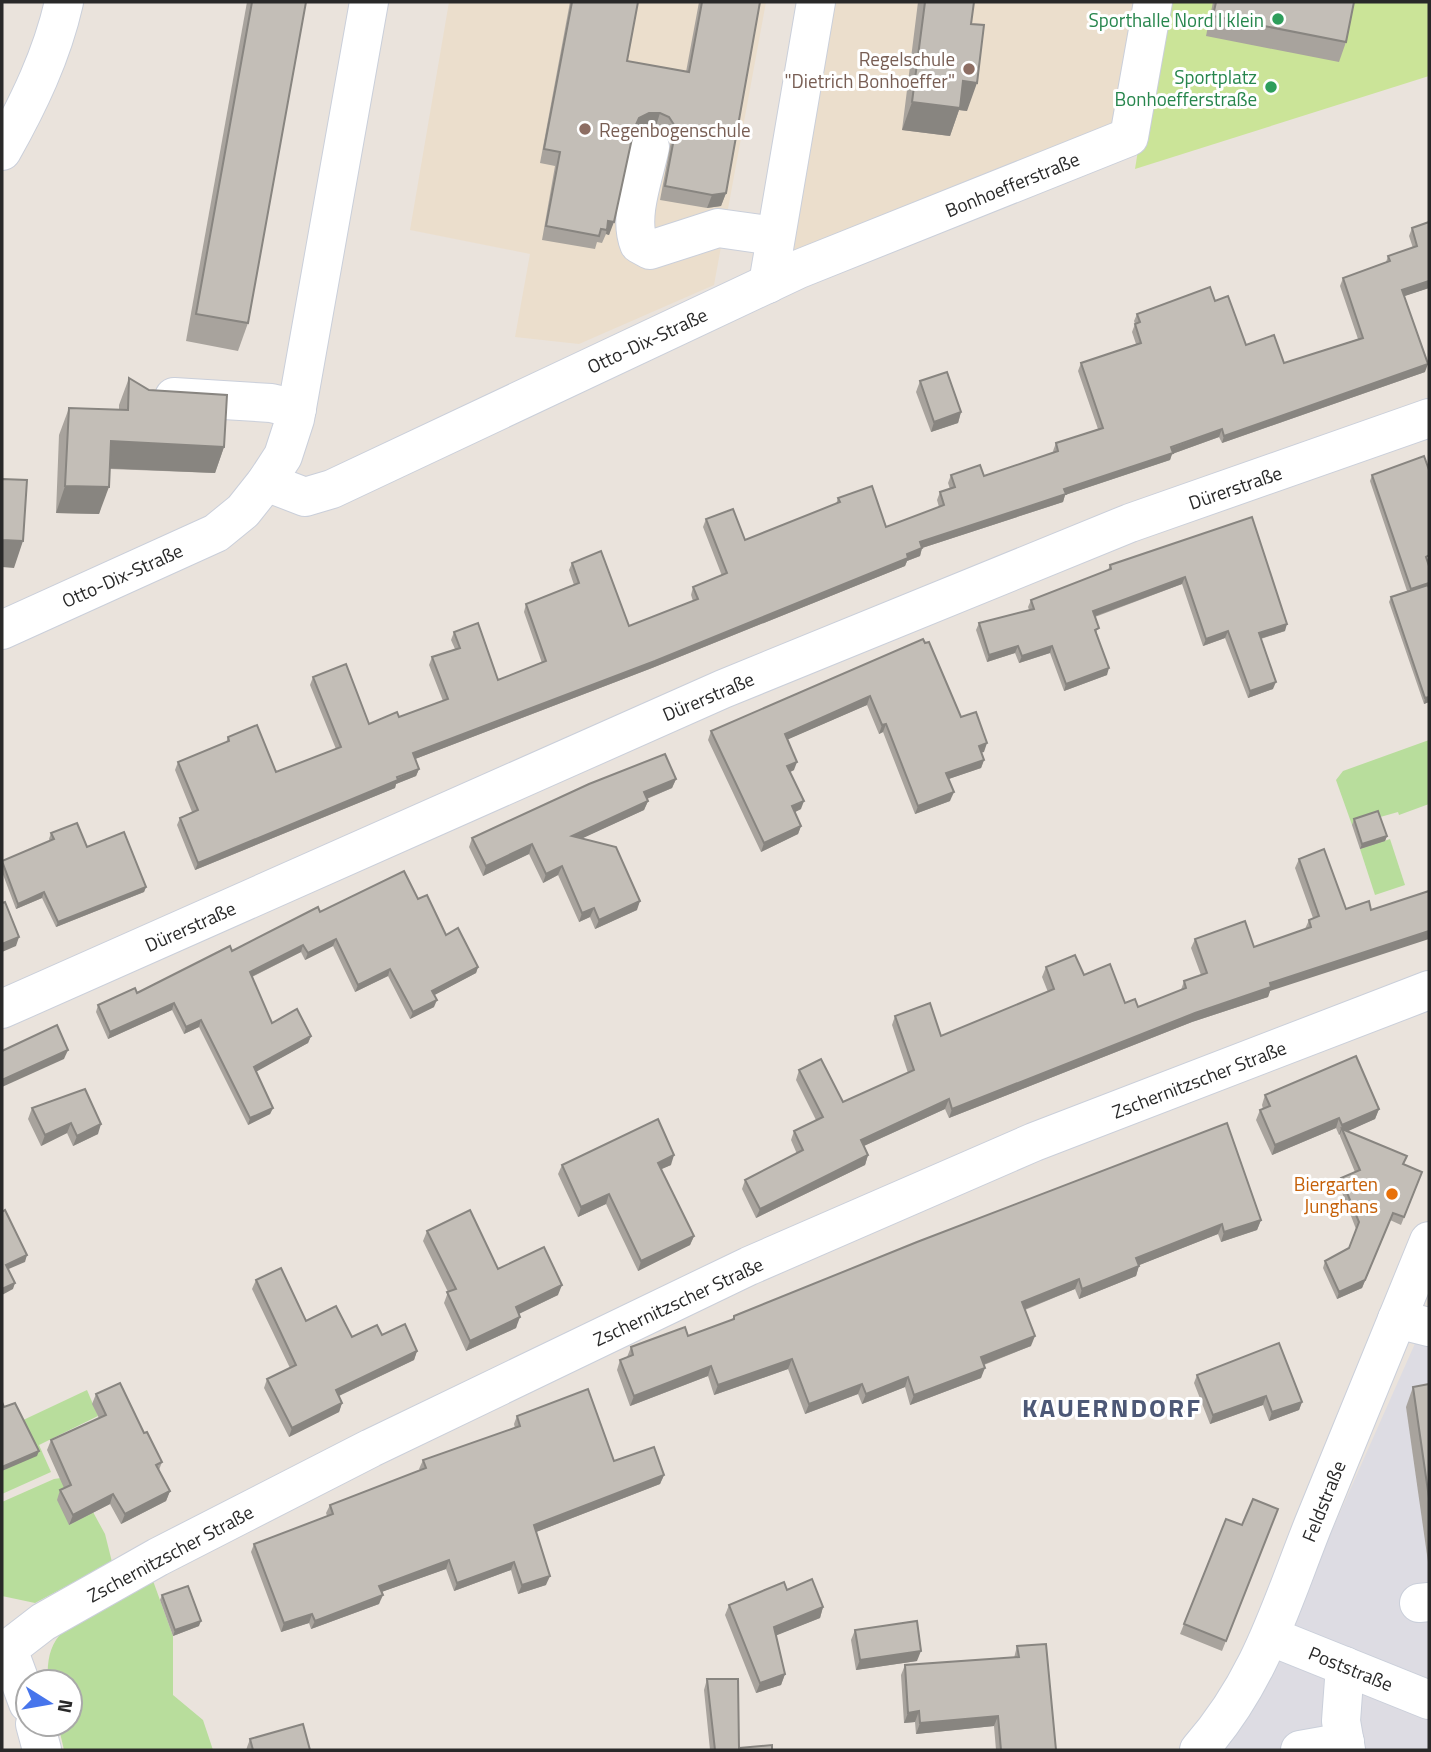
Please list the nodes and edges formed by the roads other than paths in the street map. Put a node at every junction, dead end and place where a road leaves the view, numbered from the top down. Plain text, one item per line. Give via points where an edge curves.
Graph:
1 (64, 2) edge
2 (369, 2) edge
3 (816, 2) edge
4 (1153, 2) edge
5 (650, 147) dead end
6 (2, 151) edge
7 (775, 236) junction
8 (768, 284) junction
9 (141, 395) edge
10 (297, 409) junction
11 (1429, 418) edge
12 (265, 482) junction
13 (2, 630) edge
14 (1429, 990) edge
15 (2, 1009) edge
16 (1429, 1241) edge
17 (1413, 1323) edge
18 (1272, 1637) junction
19 (5, 1643) edge
20 (1345, 1666) junction
21 (15, 1668) edge
22 (1429, 1700) edge
23 (1346, 1746) edge
24 (1199, 1750) edge
25 (1300, 1750) edge

1 - 6 street via 50,53
2 - 10 street, Otto-Dix-Straße
3 - 7 street
4 - 8 street, Bonhoefferstraße via 1129,137
5 - 7 street via 634,234 639,244 650,250 718,228
7 - 8 street
8 - 12 street, Otto-Dix-Straße via 332,489 305,497
9 - 10 street via 271,403
10 - 12 street, Otto-Dix-Straße via 282,456
11 - 15 street, Dürerstraße via 1130,523 723,689
12 - 13 street, Otto-Dix-Straße via 243,511 216,533
14 - 19 street, Zschernitzscher Straße via 1034,1142 749,1266 371,1448 158,1557
16 - 17 street, Feldstraße
17 - 18 street, Feldstraße via 1298,1561
18 - 20 street, Poststraße
18 - 24 street, Feldstraße via 1238,1698
19 - 21 street, Zschernitzscher Straße
20 - 22 street, Poststraße
20 - 23 street via 1341,1721
23 - 25 street

